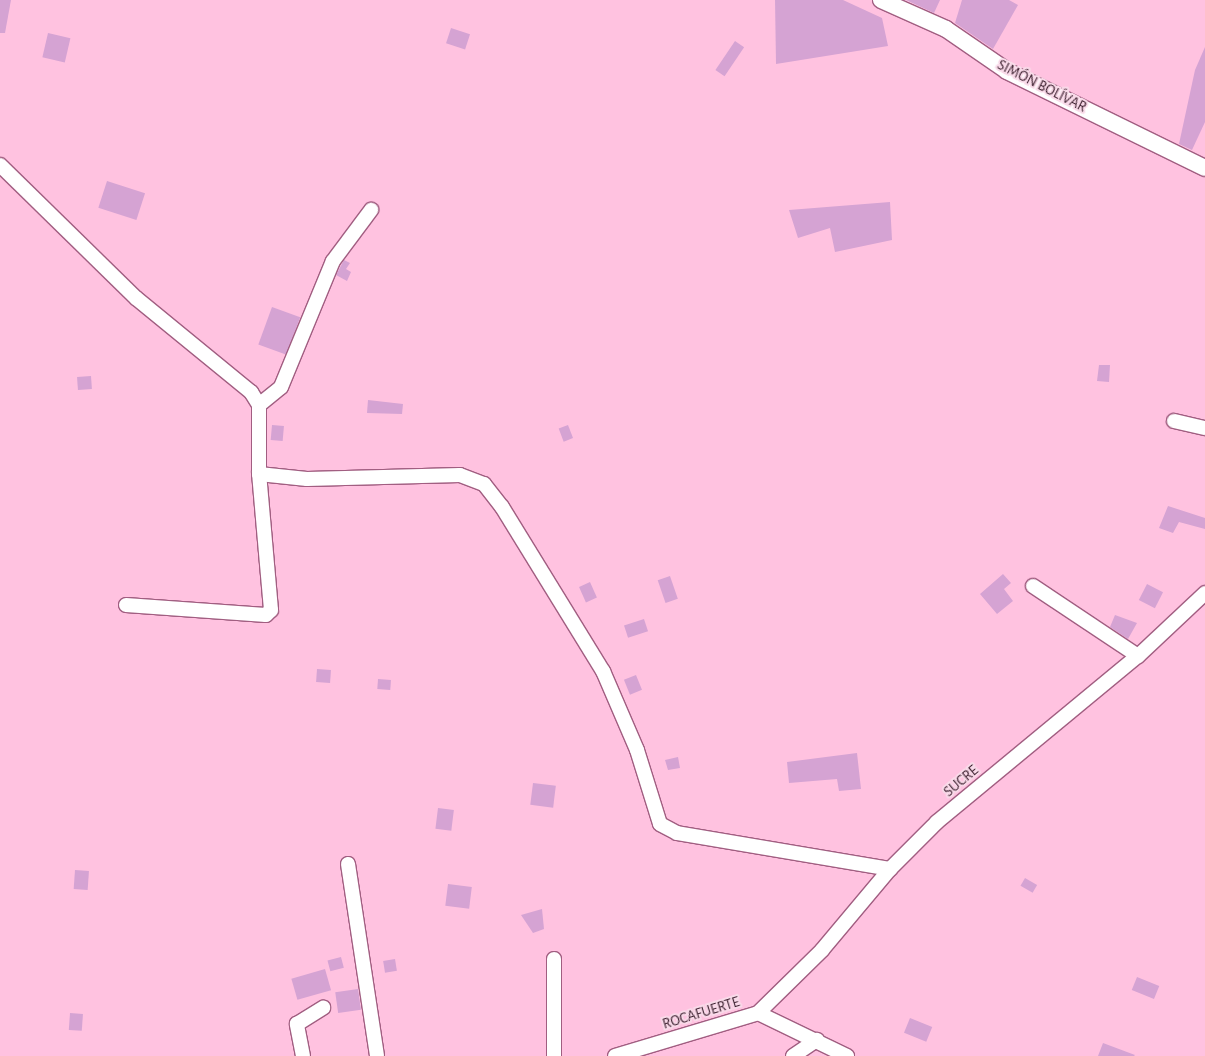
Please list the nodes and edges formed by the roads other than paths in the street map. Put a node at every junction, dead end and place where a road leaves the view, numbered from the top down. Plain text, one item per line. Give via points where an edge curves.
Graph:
1 (881, 0) edge
2 (0, 165) edge
3 (1205, 168) edge
4 (371, 210) dead end
5 (259, 405) junction
6 (1174, 421) dead end
7 (1205, 428) edge
8 (259, 474) junction
9 (1033, 586) dead end
10 (1205, 593) edge
11 (126, 605) dead end
12 (1138, 656) junction
13 (348, 864) dead end
14 (890, 869) junction
15 (554, 959) dead end
16 (323, 1008) dead end
17 (758, 1013) junction
18 (816, 1040) junction
19 (303, 1056) edge
20 (377, 1056) edge
21 (554, 1056) edge
22 (615, 1056) edge
23 (793, 1056) edge
24 (847, 1056) edge

1 - 3 street, SIMÓN BOLÍVAR via 946,30 1007,71
2 - 5 street via 136,298 251,392
4 - 5 street via 334,261 281,387
5 - 8 street
6 - 7 street
8 - 11 street via 271,610 266,615
8 - 14 street via 307,479 460,475 484,484 502,507 603,672 637,750 660,824 677,833
9 - 12 street
10 - 12 street, SUCRE
12 - 14 street, SUCRE via 937,822
13 - 20 street
14 - 17 street, SUCRE via 822,950
15 - 21 street
16 - 19 street via 297,1024
17 - 18 street, ROCAFUERTE
17 - 22 street, ROCAFUERTE
18 - 23 street
18 - 24 street, ROCAFUERTE

